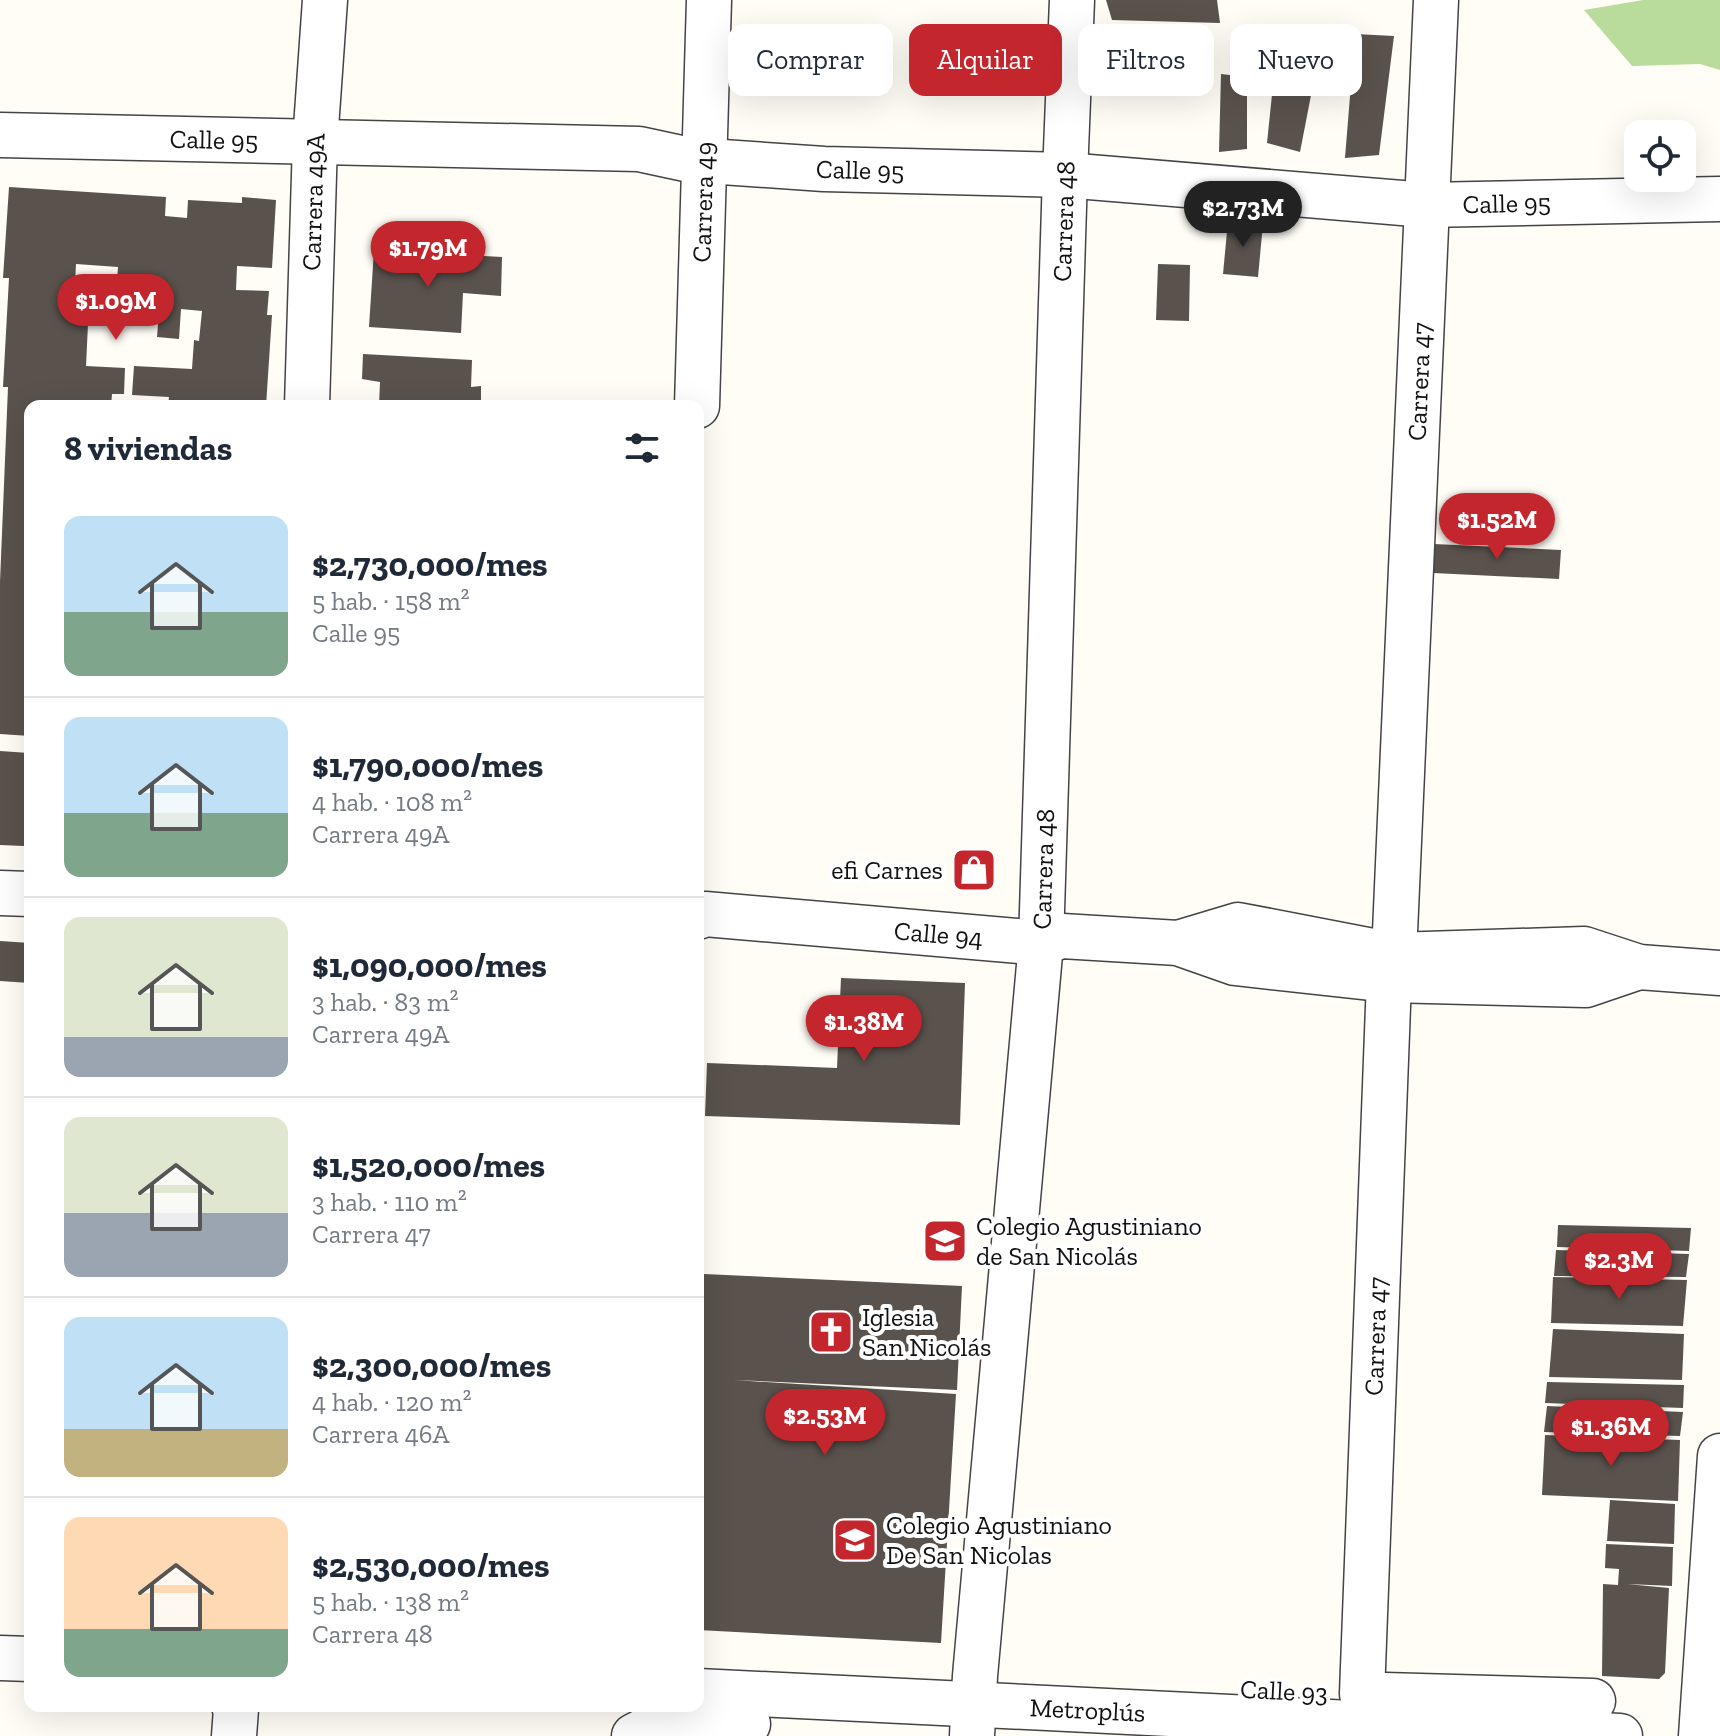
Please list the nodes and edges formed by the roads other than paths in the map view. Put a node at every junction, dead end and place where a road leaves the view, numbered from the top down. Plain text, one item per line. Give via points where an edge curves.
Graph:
1 (325, 0) edge
2 (709, 0) edge
3 (1072, 0) edge
4 (1436, 0) edge
5 (0, 135) edge
6 (315, 142) junction
7 (704, 163) junction
8 (1065, 175) junction
9 (1720, 199) edge
10 (1426, 205) junction
11 (307, 400) edge
12 (697, 400) edge
13 (0, 893) edge
14 (24, 894) edge
15 (704, 914) edge
16 (1041, 943) junction
17 (1391, 967) junction
18 (1720, 973) edge
19 (1720, 1456) edge
20 (0, 1658) edge
21 (24, 1659) edge
22 (704, 1675) edge
23 (704, 1691) edge
24 (749, 1694) junction
25 (1362, 1694) junction
26 (1593, 1701) dead end
27 (236, 1712) edge
28 (978, 1718) edge
29 (899, 1731) dead end
30 (234, 1736) edge
31 (634, 1736) edge
32 (1620, 1736) edge
33 (1701, 1736) edge

1 - 6 street, Carrera 49A
2 - 7 street, Carrera 49
3 - 8 street, Carrera 48
4 - 10 street, Carrera 47
5 - 6 street, Calle 95
6 - 7 street, Calle 95 via 639,149
6 - 11 street, Carrera 49A
7 - 8 street, Calle 95
7 - 12 street, Carrera 49
8 - 10 street, Calle 95
8 - 16 street, Carrera 48
9 - 10 street, Calle 95
10 - 17 street, Carrera 47
13 - 14 street
15 - 16 street, Calle 94
16 - 17 street, Calle 94 via 1062,936 1178,943 1235,963
16 - 28 street, Carrera 48
17 - 18 street, Calle 94 via 1586,985 1639,967
17 - 25 street, Carrera 47
19 - 33 street
20 - 21 street
22 - 24 street, Metroplús
23 - 24 street, Metroplús
24 - 28 street, Metroplús
25 - 26 street, Calle 93
25 - 28 street, Calle 93
27 - 30 street
28 - 32 street, Metroplús
29 - 31 street via 681,1721

